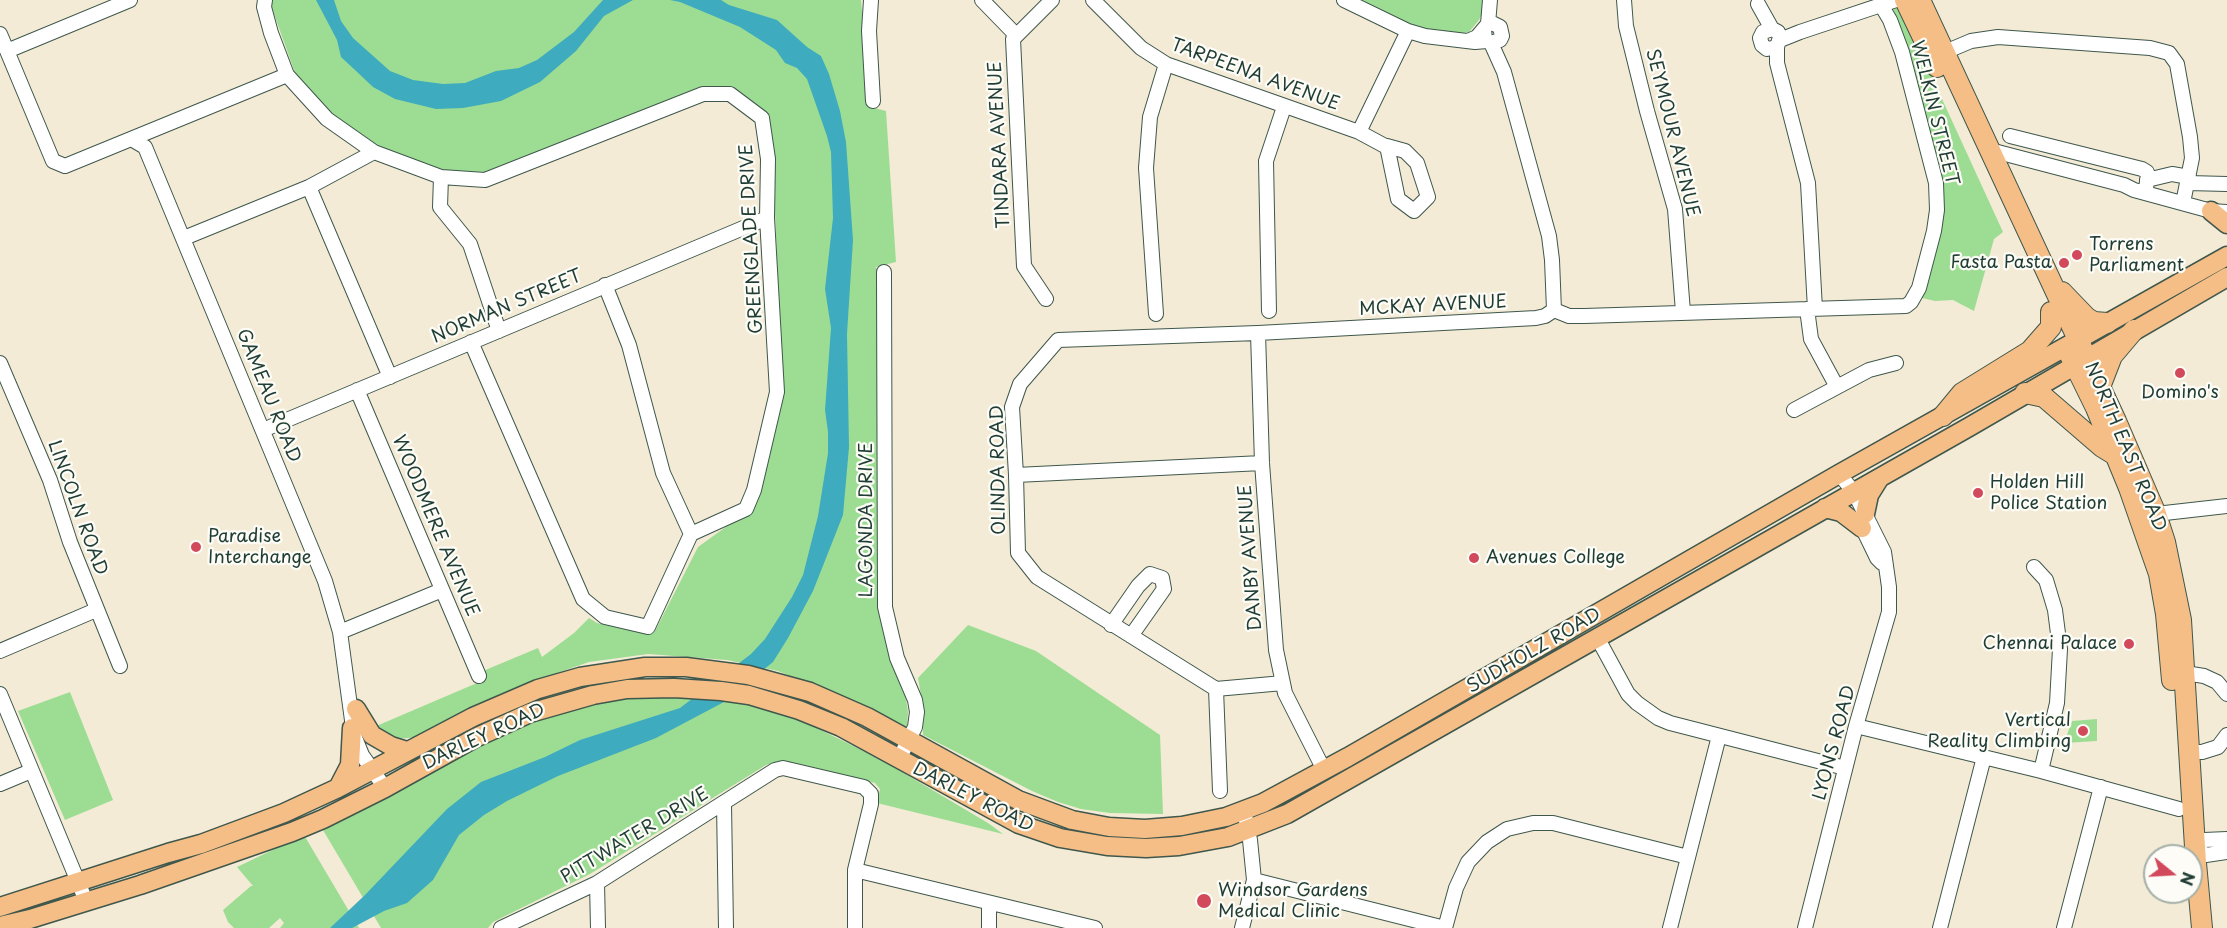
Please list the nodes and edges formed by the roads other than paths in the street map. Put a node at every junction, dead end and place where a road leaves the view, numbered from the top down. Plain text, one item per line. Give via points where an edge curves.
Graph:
1 (130, 0) edge
2 (265, 0) edge
3 (870, 0) edge
4 (982, 0) edge
5 (1052, 0) edge
6 (1093, 0) edge
7 (1344, 0) edge
8 (1490, 0) edge
9 (1497, 0) edge
10 (1624, 0) edge
11 (1896, 0) edge
12 (1905, 0) edge
13 (1920, 0) edge
14 (1757, 2) edge
15 (1881, 5) junction
16 (1408, 31) junction
17 (0, 34) edge
18 (1491, 34) junction
19 (1016, 35) junction
20 (1773, 38) junction
21 (7, 51) junction
22 (1945, 52) junction
23 (1166, 64) junction
24 (287, 75) junction
25 (873, 100) dead end
26 (1284, 107) junction
27 (1359, 132) junction
28 (2010, 135) dead end
29 (133, 140) junction
30 (1387, 146) dead end
31 (1990, 150) junction
32 (374, 152) junction
33 (441, 177) junction
34 (2189, 180) junction
35 (2227, 184) edge
36 (309, 187) junction
37 (2142, 188) junction
38 (2183, 203) junction
39 (2219, 211) edge
40 (766, 218) junction
41 (2227, 224) edge
42 (184, 238) junction
43 (2227, 247) edge
44 (2221, 259) edge
45 (884, 272) dead end
46 (2227, 277) edge
47 (2051, 282) junction
48 (605, 285) junction
49 (1046, 299) dead end
50 (1811, 309) junction
51 (1554, 310) junction
52 (1269, 311) dead end
53 (1683, 312) junction
54 (2051, 312) junction
55 (1156, 314) dead end
56 (2107, 323) junction
57 (2134, 330) junction
58 (499, 331) junction
59 (1258, 333) junction
60 (1058, 340) joint
61 (471, 342) junction
62 (2072, 343) junction
63 (2081, 361) junction
64 (0, 363) edge
65 (1896, 363) dead end
66 (390, 377) junction
67 (1837, 387) junction
68 (2100, 387) junction
69 (357, 390) junction
70 (2025, 393) junction
71 (1794, 410) dead end
72 (1943, 416) junction
73 (263, 430) junction
74 (2115, 455) junction
75 (1867, 458) junction
76 (1262, 463) junction
77 (1839, 474) junction
78 (1016, 475) junction
79 (1881, 477) junction
80 (1850, 494) junction
81 (2227, 506) edge
82 (1825, 508) junction
83 (2156, 514) junction
84 (1864, 521) junction
85 (691, 534) junction
86 (2148, 542) junction
87 (2034, 567) dead end
88 (442, 590) junction
89 (96, 610) junction
90 (1112, 625) junction
91 (340, 632) junction
92 (1131, 636) junction
93 (1598, 638) junction
94 (0, 651) edge
95 (1514, 662) junction
96 (120, 666) dead end
97 (2178, 674) junction
98 (479, 676) dead end
99 (348, 677) junction
100 (1524, 680) junction
101 (1282, 683) junction
102 (1216, 688) junction
103 (0, 694) edge
104 (2227, 694) edge
105 (356, 709) junction
106 (1856, 726) junction
107 (352, 728) junction
108 (2227, 735) edge
109 (1719, 736) junction
110 (908, 740) junction
111 (407, 751) junction
112 (2189, 752) junction
113 (1984, 757) junction
114 (899, 759) junction
115 (1845, 768) junction
116 (374, 769) junction
117 (1324, 770) junction
118 (31, 771) junction
119 (2040, 771) junction
120 (0, 784) edge
121 (2101, 787) junction
122 (338, 788) junction
123 (385, 788) junction
124 (1329, 790) junction
125 (1220, 791) dead end
126 (724, 804) junction
127 (2180, 809) junction
128 (1244, 811) junction
129 (1248, 830) junction
130 (2227, 839) edge
131 (2187, 844) edge
132 (2188, 844) edge
133 (2198, 844) edge
134 (2227, 852) edge
135 (2203, 854) edge
136 (1688, 857) junction
137 (855, 870) junction
138 (1254, 880) junction
139 (80, 882) junction
140 (597, 884) junction
141 (86, 901) junction
142 (988, 903) junction
143 (2189, 904) edge
144 (2198, 904) edge
145 (0, 907) edge
146 (0, 926) edge
147 (501, 928) edge
148 (598, 928) edge
149 (726, 928) edge
150 (855, 928) edge
151 (989, 928) edge
152 (1095, 928) edge
153 (1242, 928) edge
154 (1445, 928) edge
155 (1670, 928) edge
156 (1805, 928) edge
157 (1940, 928) edge
158 (2064, 928) edge
159 (2191, 928) edge
160 (2202, 928) edge

1 - 21 street
2 - 24 street, GREENGLADE DRIVE via 271,33
3 - 25 street
4 - 19 street
5 - 19 street
6 - 23 street, TARPEENA AVENUE via 1141,48
7 - 16 street
8 - 18 street
9 - 18 street
10 - 53 street, SEYMOUR AVENUE via 1626,26 1675,209
11 - 15 street
12 - 54 highway, NORTH EAST ROAD
13 - 22 highway, NORTH EAST ROAD
14 - 20 street
15 - 20 street
15 - 50 street, WELKIN STREET via 1902,52 1936,183 1934,231 1919,288 1906,306
16 - 18 street via 1433,38 1468,40
16 - 27 street
17 - 21 street
18 - 51 street via 1549,236
19 - 49 street, TINDARA AVENUE via 1012,39 1024,266
20 - 50 street via 1808,183
21 - 29 street via 53,161 65,166
22 - 31 highway, NORTH EAST ROAD
22 - 34 street via 1971,41 1998,37 2150,48 2169,53 2177,64 2190,137
23 - 26 street, TARPEENA AVENUE
23 - 55 street via 1150,117 1146,168
24 - 29 street
24 - 32 street, GREENGLADE DRIVE via 327,119
26 - 27 street, TARPEENA AVENUE
26 - 52 street via 1266,161
27 - 30 street, TARPEENA AVENUE
28 - 37 street via 2142,169 2147,172
29 - 42 street, GAMEAU ROAD via 144,146
31 - 37 street
31 - 47 highway, NORTH EAST ROAD
32 - 33 street, GREENGLADE DRIVE
32 - 36 street
33 - 40 street, GREENGLADE DRIVE via 485,180 703,94 730,94 762,118 768,159
33 - 58 street via 441,207 470,244
34 - 35 street
34 - 37 street via 2172,174 2157,176
34 - 38 street
36 - 42 street
36 - 66 street
37 - 38 street
38 - 39 street
39 - 41 main road
40 - 48 street, NORMAN STREET
40 - 85 street, GREENGLADE DRIVE via 775,403 746,508
42 - 73 street, GAMEAU ROAD
43 - 44 main road
44 - 56 main road
45 - 110 street, LAGONDA DRIVE via 885,607 897,658 915,700 917,720
46 - 57 main road
47 - 56 highway via 2087,318
47 - 62 highway, NORTH EAST ROAD
48 - 58 street, NORMAN STREET
48 - 85 street via 629,345 663,473
50 - 53 street, MCKAY AVENUE
50 - 67 street via 1811,339
51 - 53 street, MCKAY AVENUE via 1569,316
51 - 59 street, MCKAY AVENUE via 1536,318
54 - 62 highway, NORTH EAST ROAD
54 - 72 highway via 2051,327 2030,351 1962,393
56 - 62 main road
57 - 63 main road
57 - 68 highway via 2112,356
58 - 61 street, NORMAN STREET
59 - 60 street, MCKAY AVENUE
59 - 76 street, DANBY AVENUE
60 - 78 street, OLINDA ROAD via 1020,384 1012,407
61 - 66 street, NORMAN STREET
61 - 85 street via 583,599 605,617 648,627
62 - 63 highway, NORTH EAST ROAD
62 - 72 main road, SUDHOLZ ROAD
63 - 68 highway, NORTH EAST ROAD
63 - 70 main road, SUDHOLZ ROAD
63 - 74 highway, NORTH EAST ROAD
64 - 89 street, LINCOLN ROAD via 50,480
65 - 67 street via 1869,370
66 - 69 street, NORMAN STREET
67 - 71 street
68 - 83 highway, NORTH EAST ROAD
69 - 73 street, NORMAN STREET
69 - 88 street, WOODMERE AVENUE
70 - 74 highway via 2044,398
70 - 79 main road, SUDHOLZ ROAD
72 - 75 main road, SUDHOLZ ROAD
73 - 91 street, GAMEAU ROAD via 325,581
74 - 86 highway, NORTH EAST ROAD
75 - 77 main road, SUDHOLZ ROAD
75 - 79 main road
76 - 78 street
76 - 101 street, DANBY AVENUE
77 - 80 street, LYONS ROAD
77 - 95 main road, SUDHOLZ ROAD
78 - 90 street, OLINDA ROAD via 1018,553 1037,577
79 - 80 main road, SUDHOLZ ROAD
79 - 84 main road via 1869,495
80 - 82 main road, SUDHOLZ ROAD
80 - 84 street, LYONS ROAD
81 - 83 street
82 - 84 main road
82 - 93 main road, SUDHOLZ ROAD
83 - 86 highway via 2151,516
83 - 97 highway, NORTH EAST ROAD via 2181,620
84 - 106 street, LYONS ROAD via 1884,552 1889,612
86 - 97 highway, NORTH EAST ROAD via 2159,574
87 - 119 street via 2046,580 2055,609 2060,649 2057,703
88 - 91 street
88 - 98 street, WOODMERE AVENUE
89 - 94 street
89 - 96 street, LINCOLN ROAD
90 - 92 street, OLINDA ROAD
90 - 92 street via 1150,574 1162,579 1164,589
91 - 99 street, GAMEAU ROAD
92 - 102 street, OLINDA ROAD
93 - 100 main road, SUDHOLZ ROAD
93 - 109 street via 1637,703 1670,723
95 - 100 main road
95 - 117 main road, SUDHOLZ ROAD
97 - 104 street via 2204,676 2217,682
97 - 112 highway, NORTH EAST ROAD
97 - 127 highway, NORTH EAST ROAD
99 - 105 street, GAMEAU ROAD
99 - 107 street, GAMEAU ROAD
100 - 124 main road, SUDHOLZ ROAD
101 - 102 street
101 - 117 street, DANBY AVENUE
102 - 125 street
103 - 118 street
105 - 111 main road via 372,735
105 - 116 street, GAMEAU ROAD
106 - 113 street
106 - 115 street, LYONS ROAD
107 - 116 street, GAMEAU ROAD via 358,746
107 - 122 main road via 350,765
108 - 112 street via 2218,747
109 - 115 street
109 - 136 street
110 - 111 main road, DARLEY ROAD via 835,702 748,675 686,668 622,669 559,682 506,702
110 - 114 street, LAGONDA DRIVE
110 - 128 main road, DARLEY ROAD via 1018,800 1091,824 1161,828 1208,822
111 - 116 main road, DARLEY ROAD
112 - 132 highway, NORTH EAST ROAD
113 - 119 street
113 - 157 street
114 - 123 main road, DARLEY ROAD via 830,722 762,698 667,688 611,691 548,707 475,738
114 - 129 main road, DARLEY ROAD via 1018,824 1077,842 1162,848
115 - 156 street, LYONS ROAD
116 - 122 main road, DARLEY ROAD
116 - 123 street, GAMEAU ROAD
117 - 124 main road
117 - 128 main road, SUDHOLZ ROAD
118 - 120 street
118 - 139 street
119 - 121 street
121 - 127 street
121 - 158 street
122 - 139 main road, DARLEY ROAD via 201,844
123 - 141 main road, DARLEY ROAD via 292,832
124 - 129 main road, SUDHOLZ ROAD
126 - 137 street, PITTWATER DRIVE via 783,768 864,787 871,794 871,804
126 - 140 street, PITTWATER DRIVE
126 - 149 street
127 - 131 highway, NORTH EAST ROAD
128 - 129 street
129 - 138 street
130 - 133 street
134 - 135 street
136 - 154 street via 1553,823 1507,829 1468,862
136 - 155 street
137 - 142 street
137 - 150 street
138 - 153 street
138 - 154 street
139 - 141 street
139 - 145 main road, DARLEY ROAD
140 - 147 street, PITTWATER DRIVE
140 - 148 street
141 - 146 main road, DARLEY ROAD
142 - 151 street
142 - 152 street
143 - 159 highway
144 - 160 highway, NORTH EAST ROAD

